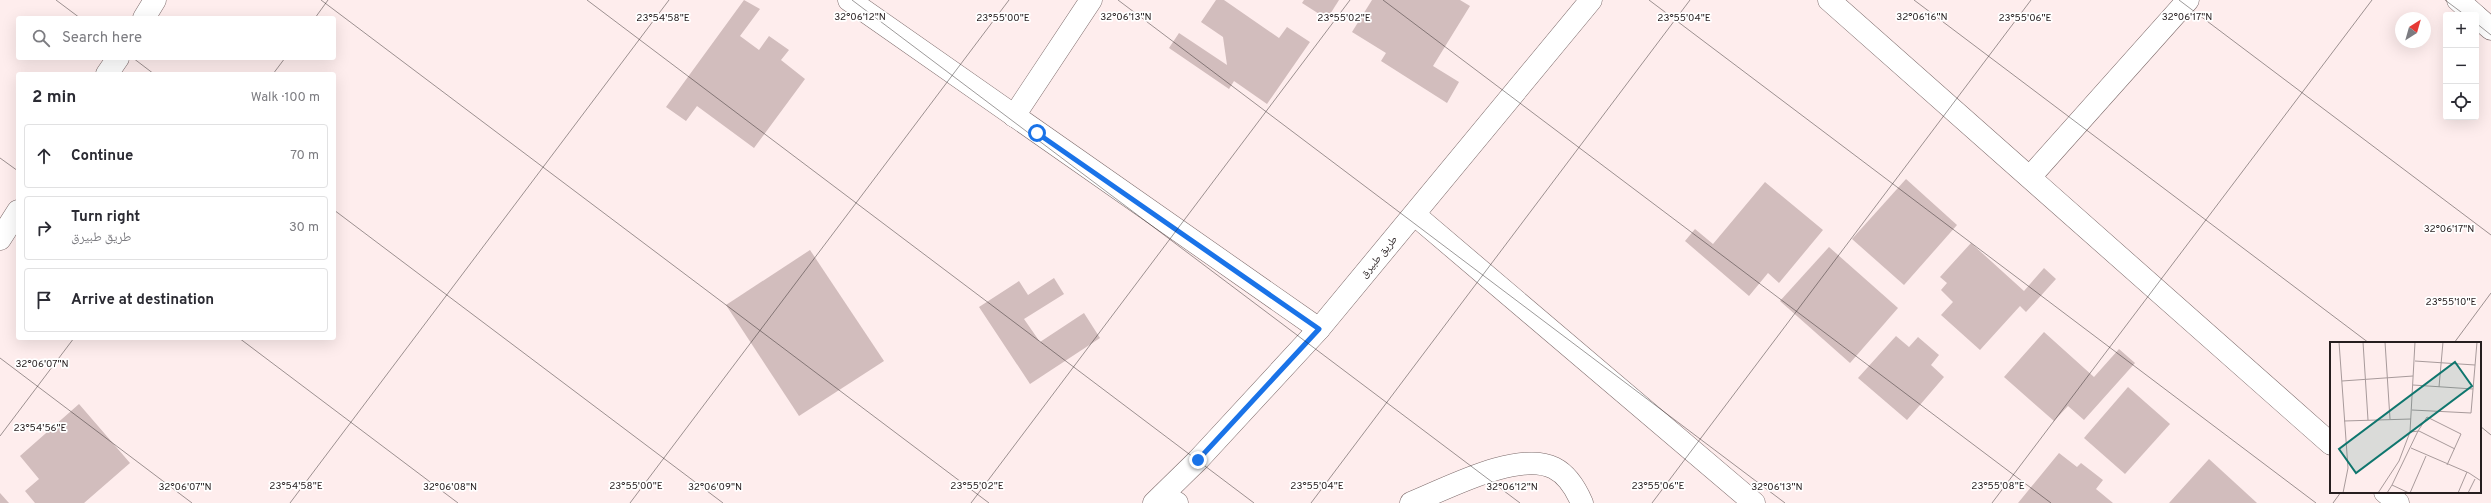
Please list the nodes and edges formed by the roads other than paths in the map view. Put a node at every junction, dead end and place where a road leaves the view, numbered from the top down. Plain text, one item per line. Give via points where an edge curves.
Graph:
1 (155, 0) edge
2 (849, 0) edge
3 (1091, 0) edge
4 (1591, 0) edge
5 (1829, 0) edge
6 (2188, 0) edge
7 (2458, 0) edge
8 (2471, 12) edge
9 (145, 16) edge
10 (2479, 19) edge
11 (2491, 29) edge
12 (117, 60) edge
13 (108, 72) edge
14 (1014, 116) junction
15 (2030, 177) junction
16 (16, 214) edge
17 (1415, 215) junction
18 (0, 239) edge
19 (1319, 329) junction
20 (2330, 443) edge
21 (2386, 493) edge
22 (1165, 500) edge
23 (1411, 503) edge
24 (1582, 503) edge
25 (1754, 503) edge
26 (2398, 503) edge

1 - 9 street
2 - 14 street
3 - 14 street
4 - 17 street, طريق طبيرق
5 - 15 street
6 - 15 street
7 - 8 street
10 - 11 street
12 - 13 street
14 - 19 street
15 - 20 street
16 - 18 street
17 - 19 street, طريق طبيرق
17 - 25 street
19 - 22 street, طريق طبيرق
21 - 26 street
23 - 24 street via 1491,470 1530,463 1554,468 1573,483

